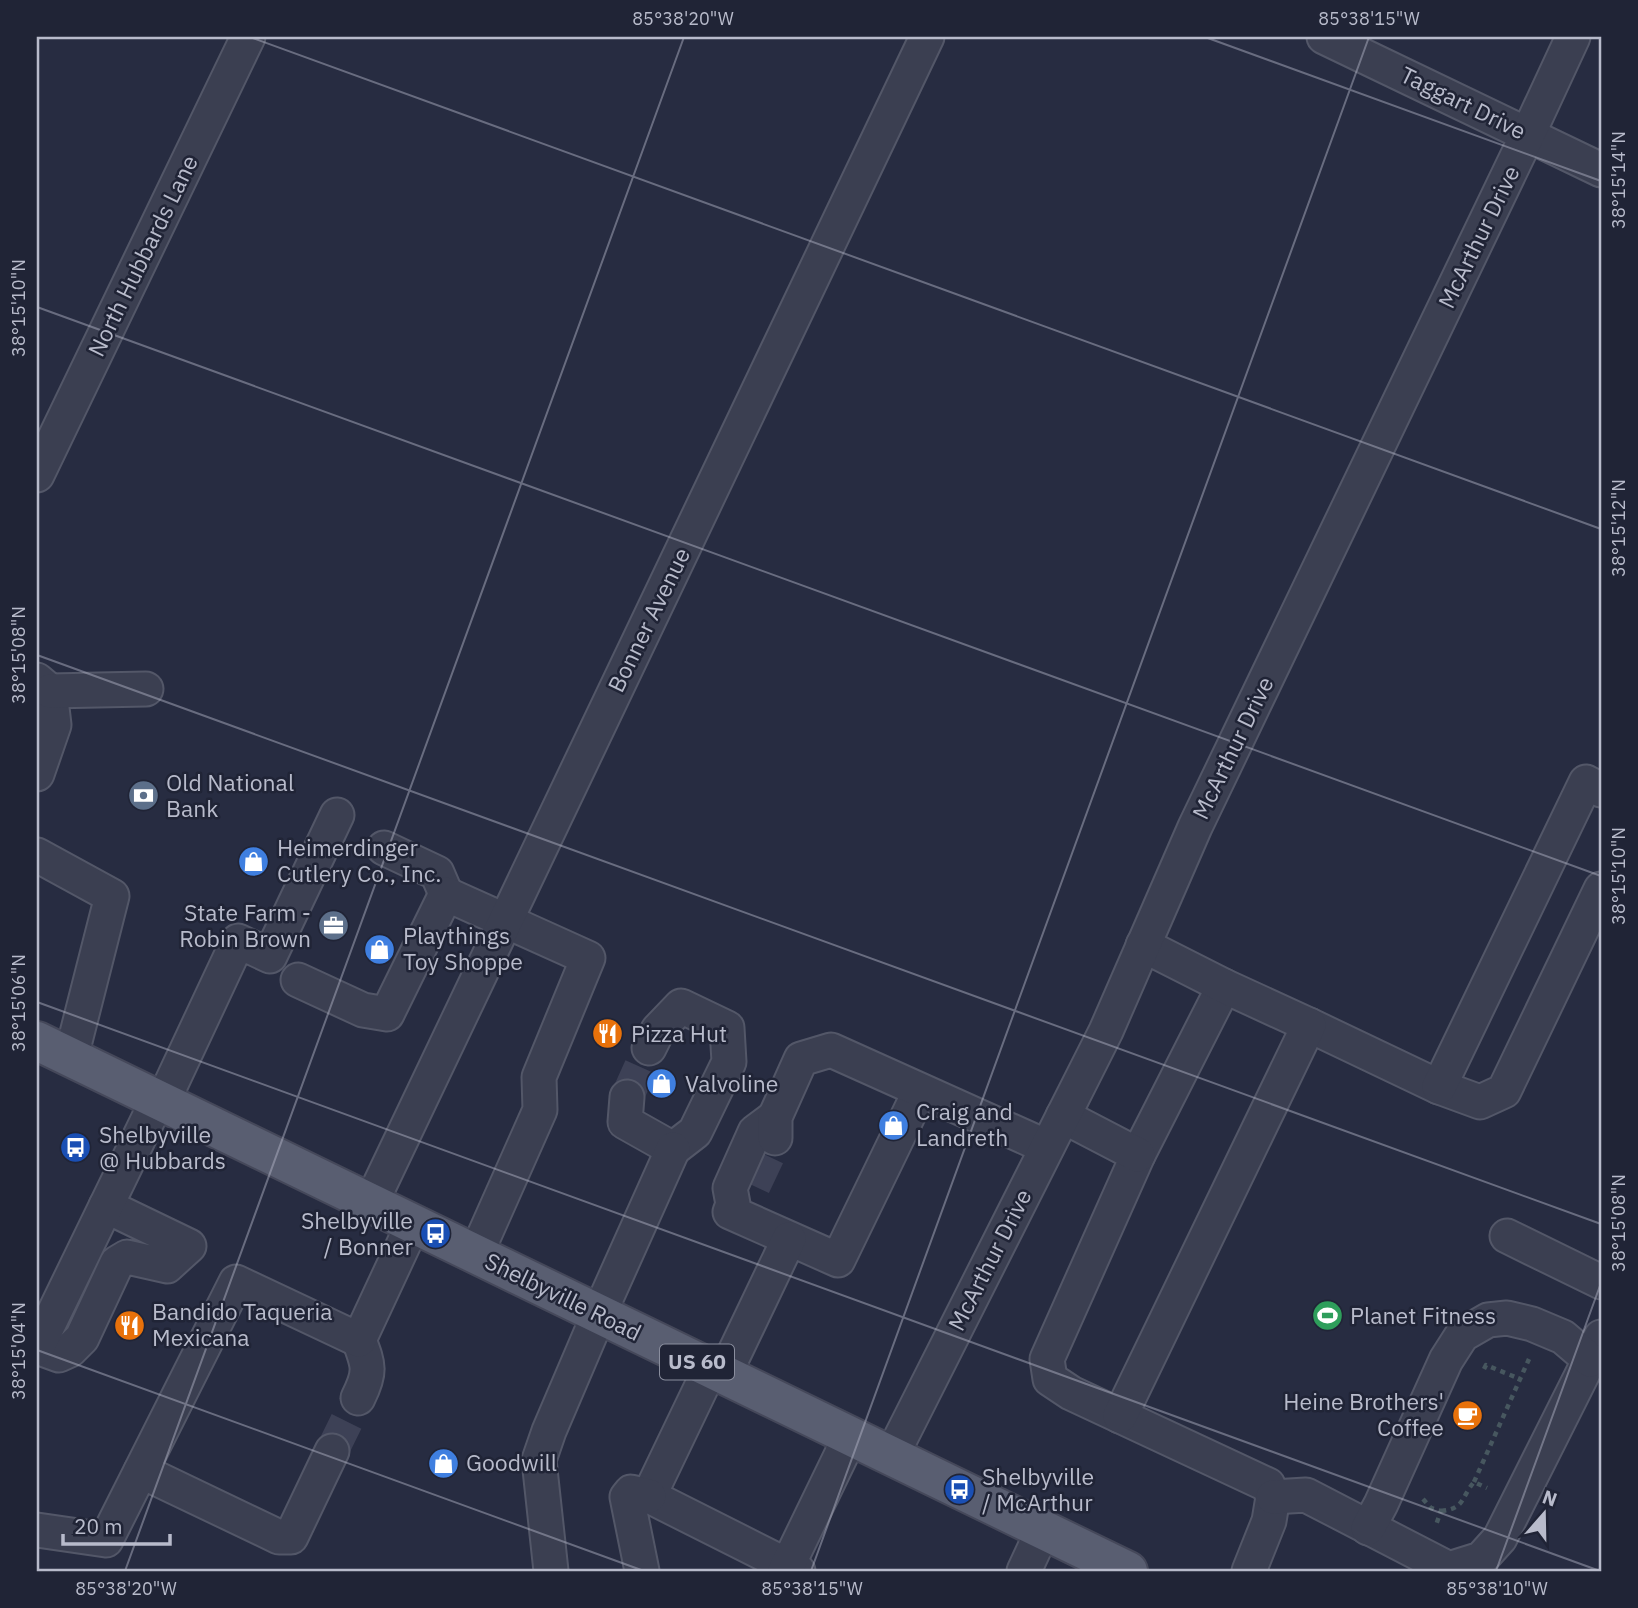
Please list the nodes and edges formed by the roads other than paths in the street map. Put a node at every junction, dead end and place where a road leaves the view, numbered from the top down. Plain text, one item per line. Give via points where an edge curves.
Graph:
1 (248, 37) edge
2 (927, 37) edge
3 (1324, 37) edge
4 (1573, 37) edge
5 (1528, 134) junction
6 (1601, 170) edge
7 (37, 475) edge
8 (43, 685) edge
9 (146, 690) dead end
10 (37, 774) edge
11 (1601, 790) edge
12 (337, 815) dead end
13 (384, 848) dead end
14 (37, 855) edge
15 (1601, 889) edge
16 (446, 894) junction
17 (505, 922) junction
18 (1143, 945) junction
19 (298, 979) dead end
20 (1224, 986) junction
21 (1309, 1025) junction
22 (37, 1041) edge
23 (658, 1052) tunnel mouth
24 (71, 1057) junction
25 (1438, 1087) junction
26 (920, 1091) junction
27 (161, 1100) junction
28 (638, 1112) dead end
29 (1063, 1116) junction
30 (775, 1117) junction
31 (1047, 1147) junction
32 (673, 1149) junction
33 (771, 1150) tunnel mouth
34 (1138, 1155) junction
35 (371, 1203) junction
36 (106, 1206) junction
37 (413, 1224) junction
38 (1507, 1236) dead end
39 (789, 1238) junction
40 (476, 1254) junction
41 (1601, 1282) edge
42 (599, 1314) junction
43 (359, 1340) junction
44 (37, 1348) edge
45 (1595, 1348) edge
46 (717, 1372) junction
47 (358, 1398) tunnel mouth
48 (1120, 1416) junction
49 (850, 1437) junction
50 (332, 1451) tunnel mouth
51 (891, 1457) junction
52 (141, 1471) junction
53 (649, 1496) junction
54 (1273, 1497) junction
55 (1368, 1528) junction
56 (37, 1530) edge
57 (1043, 1531) junction
58 (1483, 1565) edge
59 (790, 1570) edge
60 (1449, 1570) edge
61 (551, 1571) edge
62 (642, 1571) edge
63 (1024, 1571) edge
64 (1128, 1571) edge
65 (1249, 1571) edge

1 - 7 street, North Hubbards Lane
2 - 17 street, Bonner Avenue
3 - 5 street, Taggart Drive
4 - 5 street, McArthur Drive
5 - 6 street, Taggart Drive
5 - 18 street, McArthur Drive via 1201,814
8 - 9 street
8 - 10 street via 54,725
11 - 25 street via 1586,782
12 - 27 street via 270,956 238,941
13 - 16 street via 438,873
14 - 24 street via 112,895
15 - 25 street via 1504,1091 1480,1102
16 - 17 street
16 - 19 street via 387,1014 363,1010
17 - 35 street, Bonner Avenue
17 - 40 street via 588,958 539,1077 540,1110
18 - 20 street
18 - 29 street, McArthur Drive
20 - 21 street
20 - 34 street
21 - 25 street
21 - 48 street
22 - 24 main road, Shelbyville Road / US 60
23 - 32 street via 658,1030 681,1006 727,1028 729,1062 695,1132
24 - 27 main road, Shelbyville Road / US 60
26 - 30 street via 831,1050 802,1059
26 - 31 street
26 - 39 street via 838,1260
27 - 35 main road, Shelbyville Road / US 60
27 - 36 street
28 - 32 street
29 - 31 street, McArthur Drive
29 - 34 street
30 - 33 street
30 - 39 street via 755,1132 730,1188 744,1195 730,1212
31 - 51 street, McArthur Drive
32 - 42 street
34 - 48 street via 1047,1359 1050,1379
35 - 37 main road, Shelbyville Road / US 60
36 - 44 street
36 - 44 street via 189,1246 167,1266 127,1257 117,1263 82,1338 59,1355
37 - 40 main road, Shelbyville Road / US 60
37 - 43 street
38 - 41 street
39 - 46 street
40 - 42 main road, Shelbyville Road / US 60
42 - 46 main road, Shelbyville Road / US 60
42 - 61 street via 539,1460
43 - 47 street via 368,1364
43 - 52 street via 236,1282
45 - 55 street via 1507,1318 1488,1320 1462,1335
45 - 58 street
46 - 49 main road, Shelbyville Road / US 60
46 - 53 street
48 - 54 street via 1268,1485
49 - 51 main road, Shelbyville Road / US 60
49 - 59 street
50 - 52 street via 291,1537 279,1537
51 - 57 main road, Shelbyville Road / US 60
52 - 56 street via 106,1540
53 - 59 street
53 - 62 street via 631,1492 627,1497
54 - 55 street via 1306,1495
54 - 65 street via 1269,1521
55 - 60 street
57 - 63 street
57 - 64 main road, Shelbyville Road / US 60
58 - 60 street

